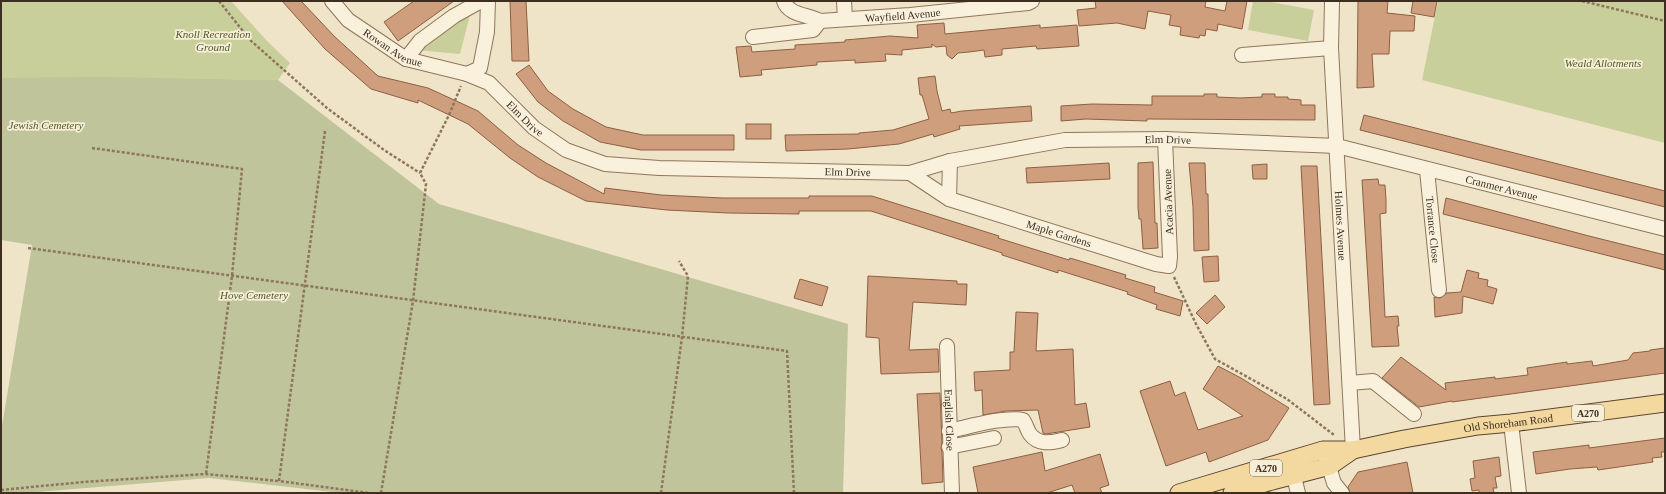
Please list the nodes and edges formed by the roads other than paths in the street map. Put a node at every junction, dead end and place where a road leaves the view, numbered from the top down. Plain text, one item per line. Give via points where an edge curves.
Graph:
1 (332, 1) edge
2 (481, 1) edge
3 (488, 1) edge
4 (784, 1) edge
5 (844, 1) edge
6 (1032, 1) edge
7 (1332, 1) edge
8 (845, 19) junction
9 (820, 21) junction
10 (753, 37) dead end
11 (1331, 48) junction
12 (1242, 55) dead end
13 (406, 59) junction
14 (467, 74) junction
15 (1165, 139) junction
16 (1337, 146) junction
17 (950, 161) junction
18 (1427, 170) junction
19 (910, 173) junction
20 (949, 199) junction
21 (1665, 229) edge
22 (1169, 266) joint
23 (1439, 290) dead end
24 (947, 346) dead end
25 (1350, 383) junction
26 (1665, 403) edge
27 (1414, 414) dead end
28 (1511, 423) junction
29 (949, 432) junction
30 (994, 438) dead end
31 (1062, 440) dead end
32 (949, 447) junction
33 (1323, 450) junction
34 (1353, 450) junction
35 (1330, 466) junction
36 (1292, 468) junction
37 (952, 493) edge
38 (1179, 493) edge
39 (1232, 493) edge
40 (1298, 493) edge
41 (1342, 493) edge
42 (1519, 493) edge

1 - 13 street, Rowan Avenue via 348,20
2 - 13 street via 454,16 420,41
3 - 14 street via 487,32 480,68
4 - 9 street via 792,12 812,16
5 - 8 street
6 - 8 street, Wayfield Avenue via 910,15
7 - 11 street, Holmes Avenue
8 - 9 street, Wayfield Avenue
9 - 10 street via 813,30
11 - 12 street
11 - 16 street, Holmes Avenue
13 - 14 street, Rowan Avenue
14 - 19 street, Elm Drive via 489,83 534,128 566,150 605,164 659,168
15 - 16 street, Elm Drive
15 - 17 street, Elm Drive via 1065,140
15 - 22 street, Acacia Avenue
16 - 18 street, Cranmer Avenue
16 - 25 street, Holmes Avenue
17 - 19 street, Elm Drive
17 - 20 street
18 - 21 street, Cranmer Avenue
18 - 23 street, Torrance Close
19 - 20 street, Maple Gardens
20 - 22 street, Maple Gardens
24 - 29 street, English Close
25 - 27 street via 1373,381
25 - 34 street, Holmes Avenue
26 - 28 main road, Old Shoreham Road / A270
28 - 34 main road, Old Shoreham Road / A270 via 1478,426
28 - 42 street
29 - 31 street via 1001,420 1019,419 1023,420 1029,434 1040,442
29 - 32 street, English Close
30 - 32 street
32 - 37 street, English Close
33 - 34 main road, Old Shoreham Road / A270
33 - 35 street
33 - 36 main road, Old Shoreham Road / A270
34 - 35 main road, Old Shoreham Road / A270
35 - 36 main road, Old Shoreham Road / A270
35 - 41 street via 1334,483
36 - 38 main road, Old Shoreham Road / A270
36 - 39 main road, Old Shoreham Road / A270
36 - 40 street

